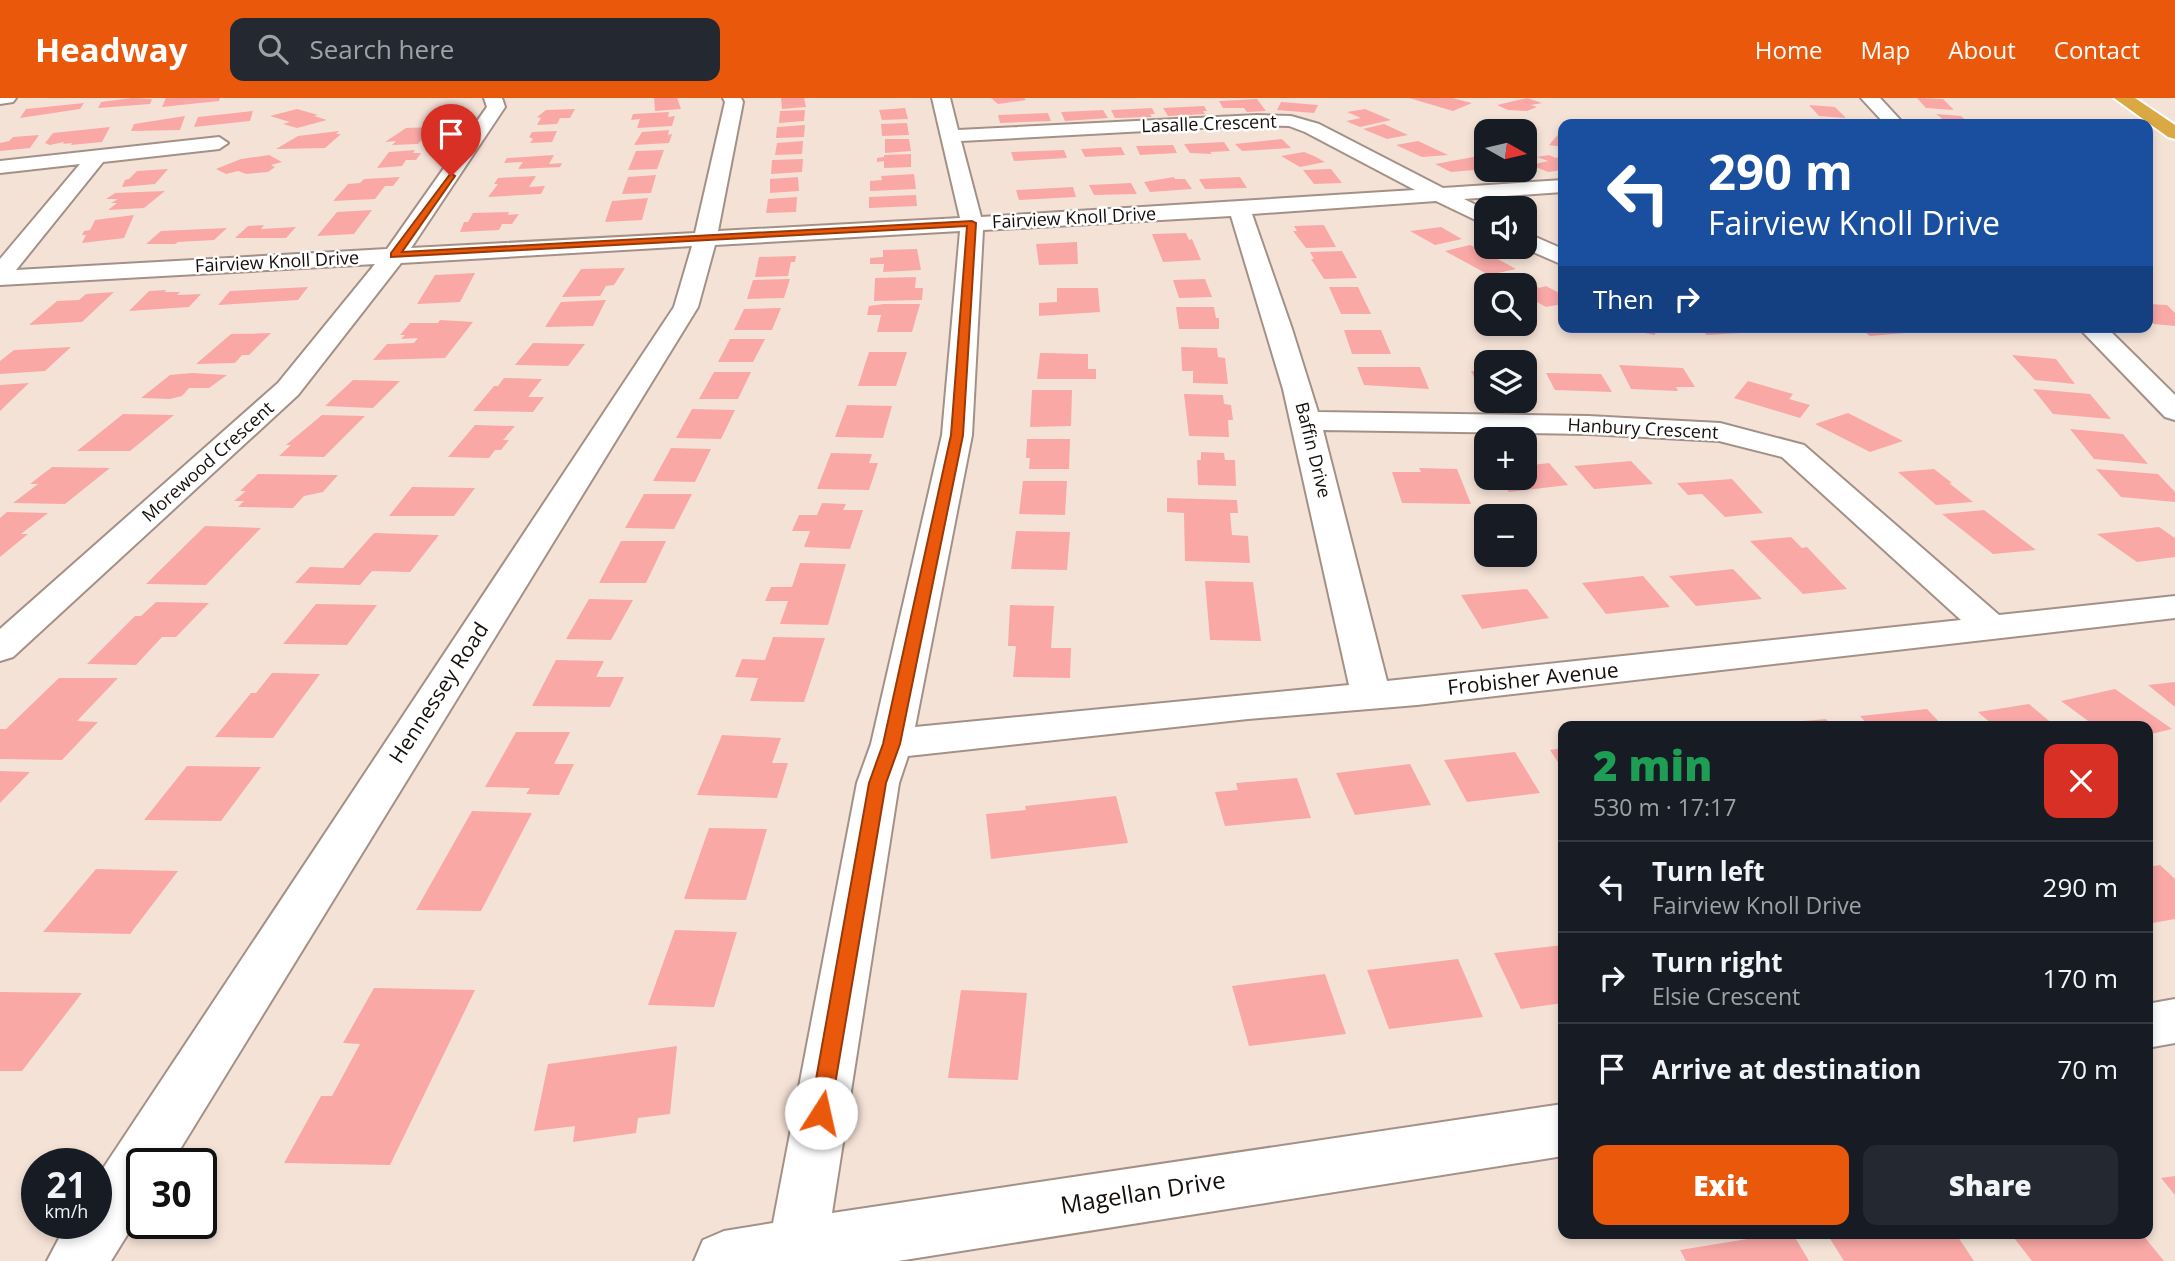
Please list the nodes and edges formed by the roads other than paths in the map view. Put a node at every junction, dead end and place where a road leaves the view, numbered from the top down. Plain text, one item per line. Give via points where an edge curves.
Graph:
1 (7, 98) edge
2 (493, 98) edge
3 (732, 98) edge
4 (942, 98) edge
5 (1870, 98) edge
6 (2123, 98) edge
7 (0, 99) edge
8 (1890, 119) edge
9 (2175, 133) edge
10 (951, 136) junction
11 (219, 143) dead end
12 (97, 156) junction
13 (0, 167) edge
14 (1558, 186) edge
15 (1434, 193) junction
16 (1239, 209) junction
17 (1474, 213) edge
18 (972, 223) junction
19 (705, 238) junction
20 (1537, 245) edge
21 (395, 255) junction
22 (1558, 256) edge
23 (0, 276) edge
24 (2097, 333) edge
25 (2175, 411) edge
26 (1308, 421) junction
27 (2175, 607) edge
28 (1993, 629) junction
29 (0, 649) edge
30 (1371, 696) junction
31 (891, 744) junction
32 (2175, 1021) edge
33 (2153, 1025) edge
34 (1558, 1130) edge
35 (797, 1250) junction
36 (77, 1261) edge
37 (724, 1261) edge

1 - 7 street
2 - 21 street, Morewood Crescent via 496,107
3 - 19 street, Hennessey Road
4 - 10 street
5 - 8 street
6 - 9 highway
10 - 15 street, Lasalle Crescent via 1291,121
10 - 18 street
11 - 12 street
12 - 13 street
12 - 23 street
14 - 15 street, Fairview Knoll Drive
15 - 16 street, Fairview Knoll Drive
15 - 17 street, Lasalle Crescent
16 - 18 street, Fairview Knoll Drive
16 - 26 street, Baffin Drive
18 - 19 street, Fairview Knoll Drive
18 - 31 street via 957,435
19 - 21 street, Fairview Knoll Drive
19 - 36 street, Hennessey Road via 686,307
20 - 22 street
21 - 23 street, Fairview Knoll Drive
21 - 29 street, Morewood Crescent via 288,389
24 - 25 street
26 - 28 street, Hanbury Crescent via 1720,432 1793,451
26 - 30 street, Baffin Drive
27 - 28 street, Frobisher Avenue
28 - 30 street, Frobisher Avenue
30 - 31 street, Frobisher Avenue
31 - 35 street via 878,783
32 - 33 street
34 - 35 street, Magellan Drive via 945,1223
35 - 37 street, Magellan Drive

